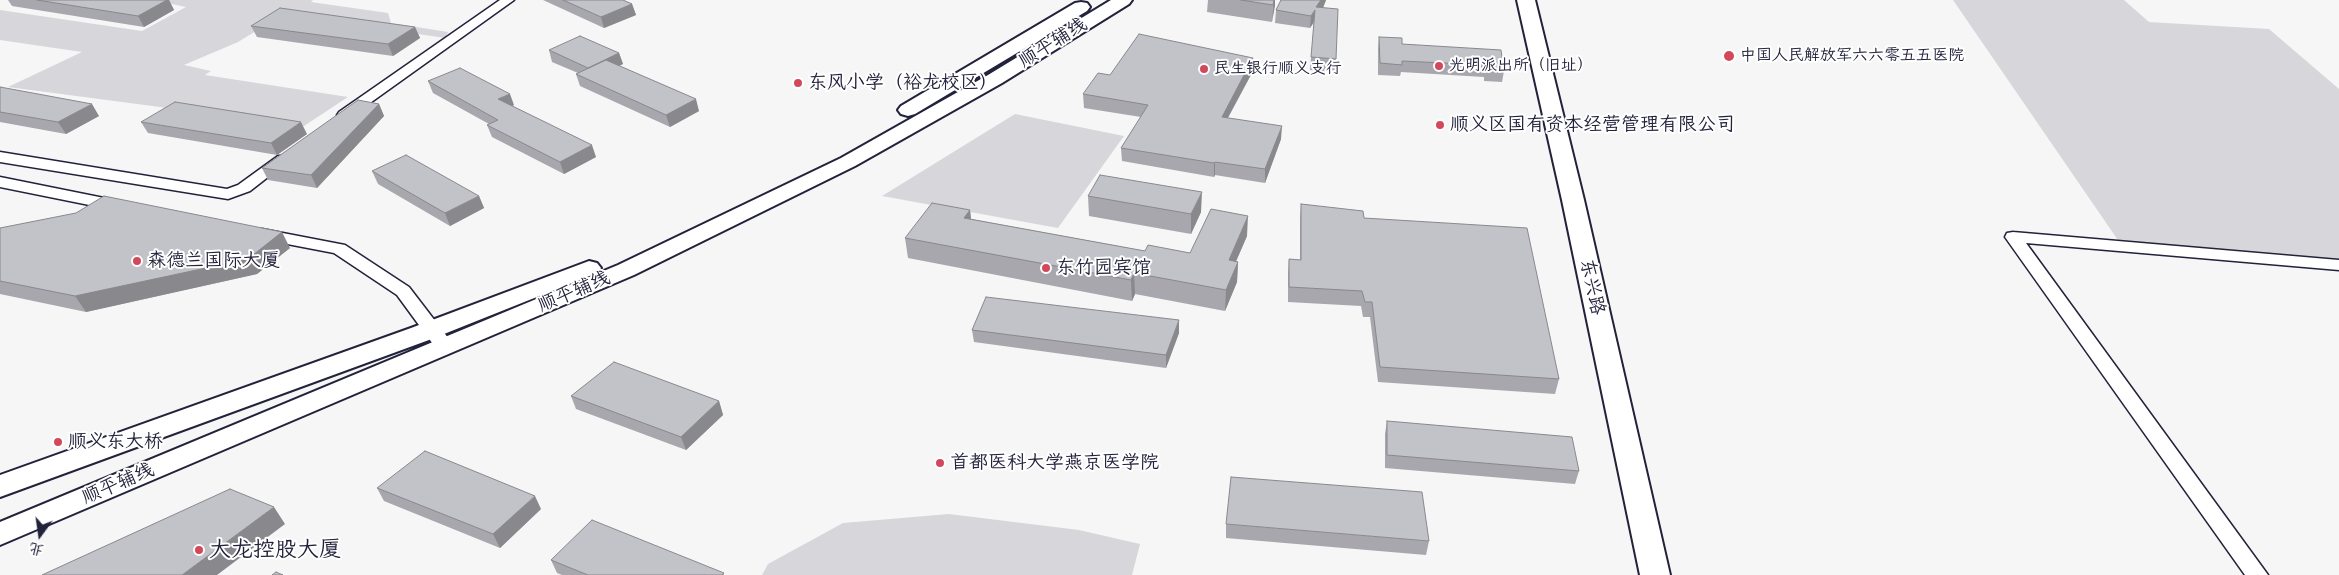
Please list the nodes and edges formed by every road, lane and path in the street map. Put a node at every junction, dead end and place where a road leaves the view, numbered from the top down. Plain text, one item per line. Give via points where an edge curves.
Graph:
1 (508, 0) edge
2 (1093, 0) edge
3 (1123, 0) edge
4 (1526, 0) edge
5 (332, 124) edge
6 (292, 153) edge
7 (0, 157) edge
8 (0, 182) edge
9 (136, 209) edge
10 (242, 230) edge
11 (2339, 266) edge
12 (438, 338) junction
13 (0, 486) edge
14 (0, 534) edge
15 (1655, 575) edge
16 (2257, 575) edge

1 - 5 street
2 - 12 main road, 顺平辅线 via 850,144 608,261
3 - 12 main road, 顺平辅线 via 995,79 848,162 626,270
4 - 15 main road, 东兴路
6 - 7 street via 244,188 228,194
8 - 9 street
10 - 12 street via 339,249 403,291
11 - 16 street via 2013,237
12 - 13 main road, 顺平辅线
12 - 14 main road, 顺平辅线

